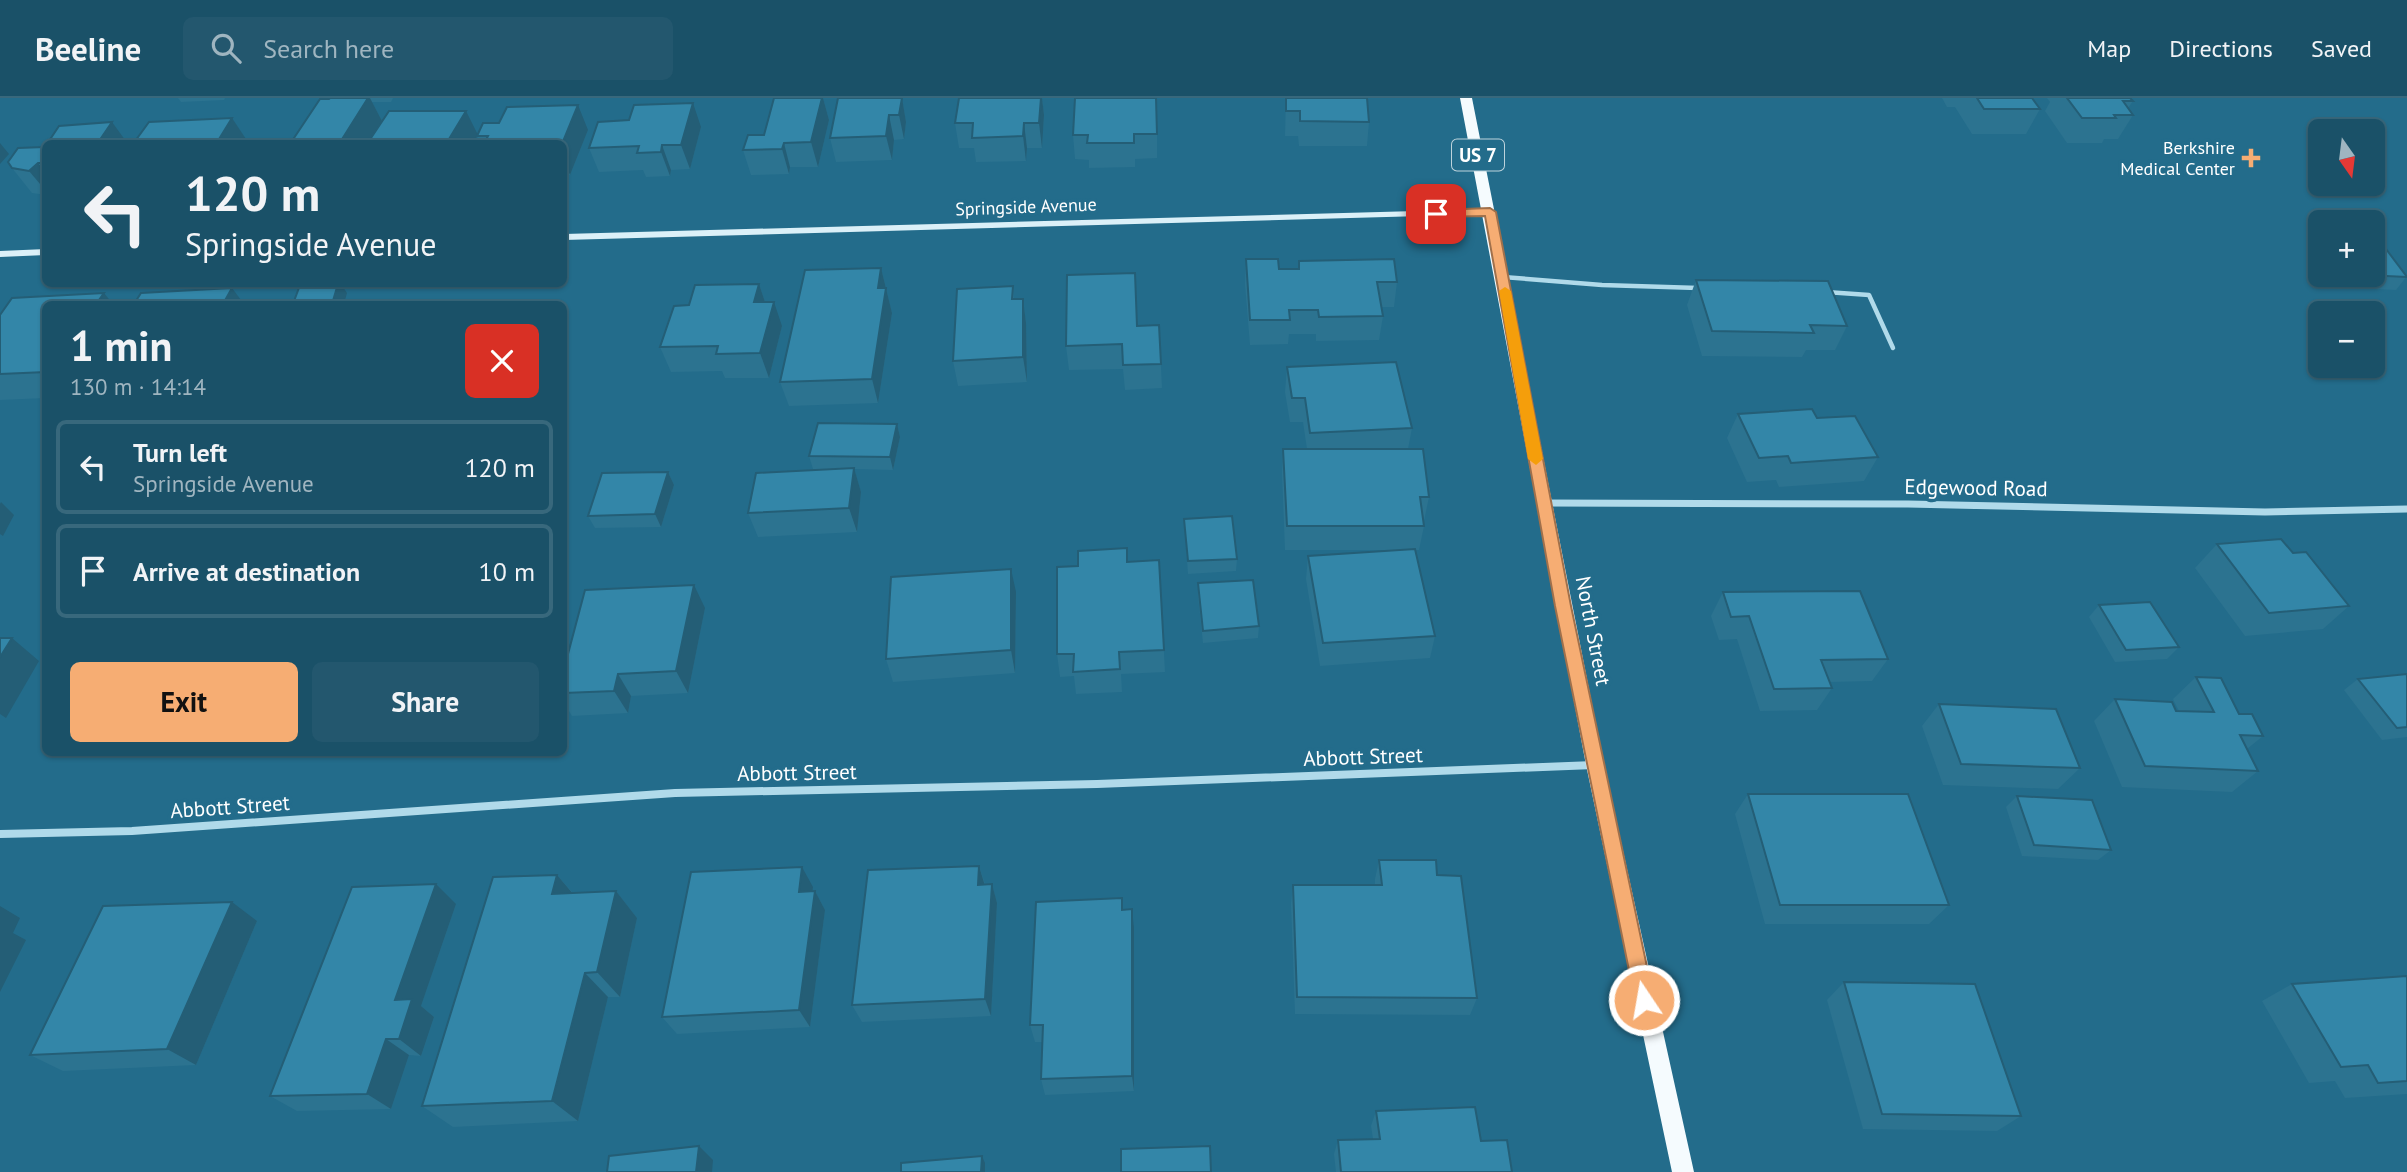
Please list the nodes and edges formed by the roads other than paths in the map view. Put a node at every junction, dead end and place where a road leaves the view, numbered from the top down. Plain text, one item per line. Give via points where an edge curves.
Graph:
1 (1466, 98) edge
2 (1490, 212) junction
3 (567, 237) edge
4 (42, 253) edge
5 (0, 254) edge
6 (1503, 277) junction
7 (1701, 288) edge
8 (1821, 291) edge
9 (1893, 348) dead end
10 (1544, 503) junction
11 (2407, 509) edge
12 (1595, 765) junction
13 (0, 834) edge
14 (1683, 1172) edge

1 - 2 main road, North Street / US 7
2 - 3 street, Springside Avenue
2 - 6 main road, North Street / US 7
4 - 5 street
6 - 7 lane
6 - 10 main road, North Street / US 7
8 - 9 lane via 1870,295
10 - 11 street, Edgewood Road via 2265,512
10 - 12 main road, North Street / US 7
12 - 13 street, Abbott Street via 1097,784 675,793 132,831
12 - 14 main road, North Street / US 7

